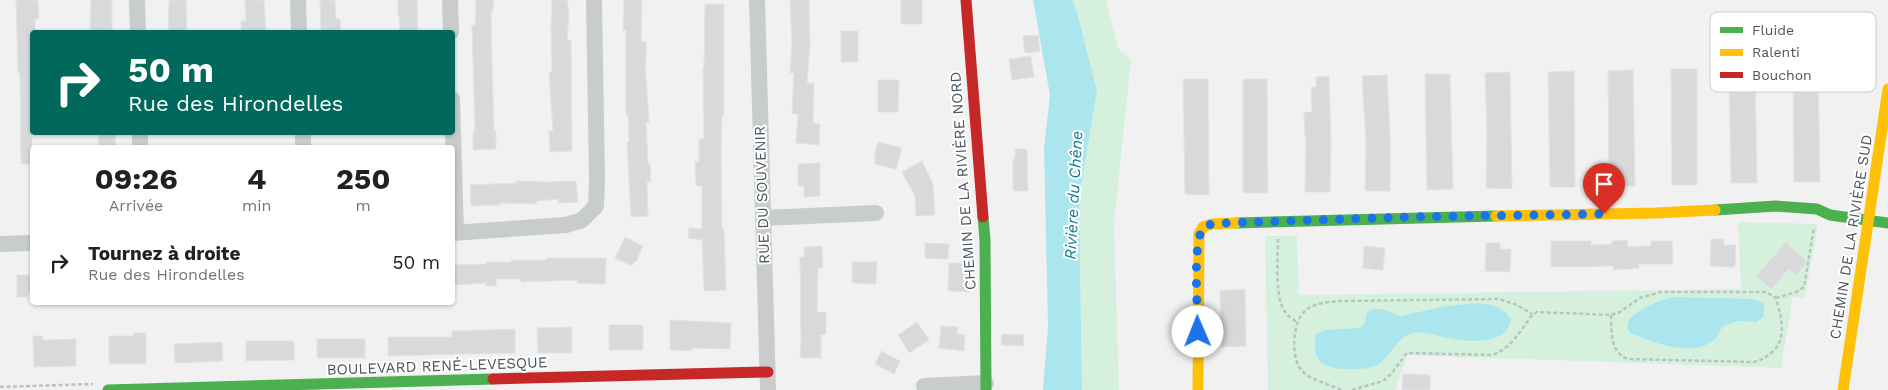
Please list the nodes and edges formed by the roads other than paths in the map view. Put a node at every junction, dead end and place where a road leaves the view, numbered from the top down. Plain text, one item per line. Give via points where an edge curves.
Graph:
1 (137, 0) edge
2 (298, 0) edge
3 (450, 0) edge
4 (594, 0) edge
5 (757, 0) edge
6 (966, 0) edge
7 (138, 30) edge
8 (299, 30) edge
9 (451, 30) edge
10 (1888, 89) edge
11 (876, 213) dead end
12 (763, 218) junction
13 (1868, 220) junction
14 (1888, 223) edge
15 (455, 233) edge
16 (30, 243) edge
17 (0, 244) edge
18 (768, 372) junction
19 (924, 386) dead end
20 (986, 387) edge
21 (108, 390) edge
22 (768, 390) edge
23 (1198, 390) edge
24 (1842, 390) edge

1 - 7 street
2 - 8 street
3 - 9 street
4 - 15 street via 596,206 582,220 566,225
5 - 12 street, RUE DU SOUVENIR
6 - 20 street, CHEMIN DE LA RIVIÈRE NORD via 985,240
10 - 13 street, CHEMIN DE LA RIVIÈRE SUD
11 - 12 street
12 - 18 street, RUE DU SOUVENIR
13 - 14 street
13 - 23 street via 1830,215 1817,209 1776,206 1656,213 1212,224 1203,227 1199,234 1197,254
13 - 24 street, CHEMIN DE LA RIVIÈRE SUD
16 - 17 street
18 - 21 street, BOULEVARD RENÉ-LEVESQUE
18 - 22 street, RUE DU SOUVENIR
19 - 20 street

